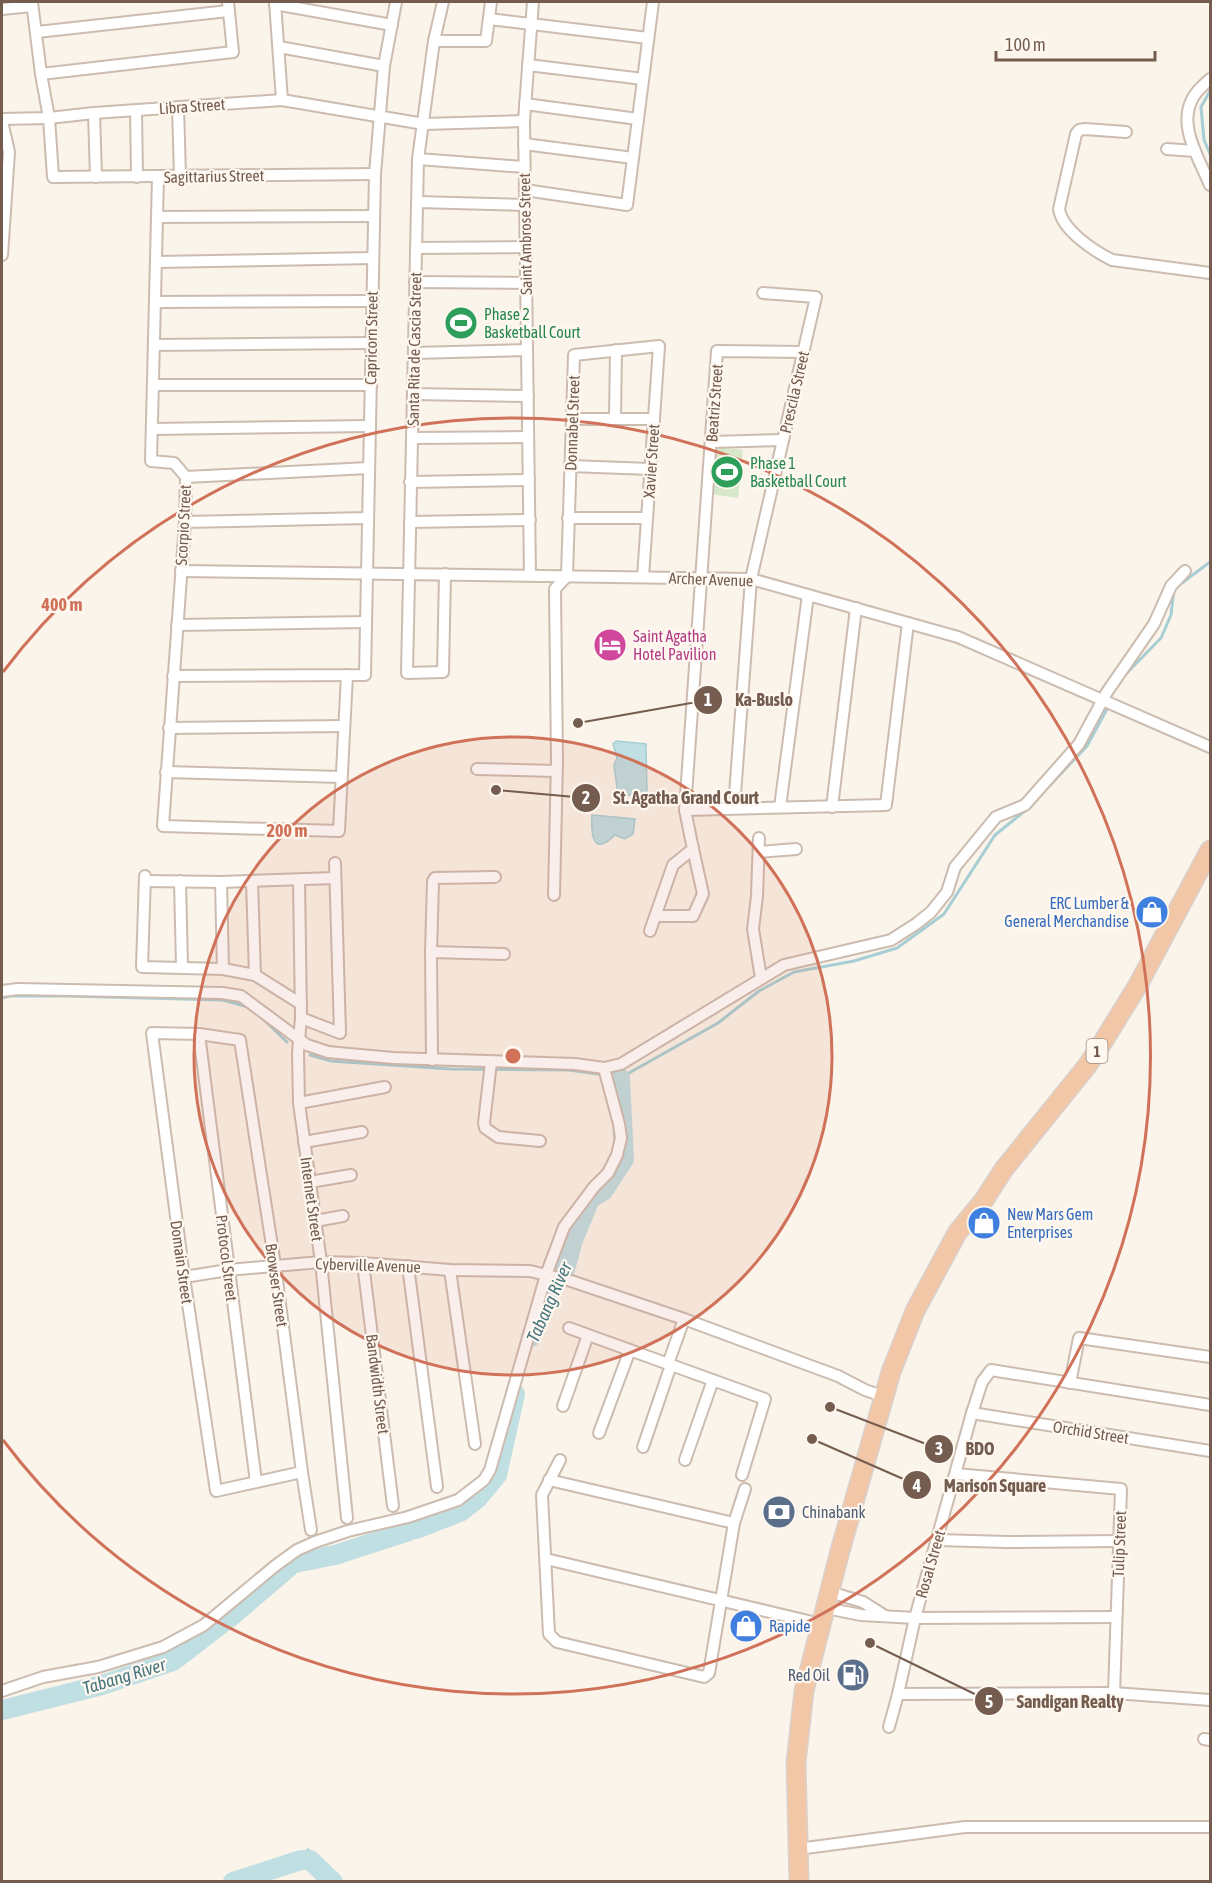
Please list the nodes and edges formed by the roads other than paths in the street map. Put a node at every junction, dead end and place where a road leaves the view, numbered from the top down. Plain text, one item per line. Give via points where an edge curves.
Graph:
1 (396, 2) edge
2 (443, 2) edge
3 (491, 2) edge
4 (533, 2) edge
5 (653, 2) edge
6 (275, 3) edge
7 (32, 4) edge
8 (228, 6) edge
9 (2, 9) edge
10 (489, 20) junction
11 (531, 24) junction
12 (392, 25) junction
13 (37, 32) junction
14 (648, 38) junction
15 (434, 40) junction
16 (279, 47) junction
17 (528, 65) junction
18 (384, 66) junction
19 (41, 74) junction
20 (643, 79) junction
21 (1210, 79) edge
22 (282, 100) junction
23 (525, 104) junction
24 (178, 107) junction
25 (136, 111) junction
26 (94, 113) junction
27 (381, 116) junction
28 (49, 118) junction
29 (638, 118) junction
30 (2, 120) edge
31 (524, 121) junction
32 (424, 124) junction
33 (1126, 132) dead end
34 (524, 144) junction
35 (1167, 149) dead end
36 (1196, 151) junction
37 (5, 152) edge
38 (633, 158) junction
39 (418, 159) junction
40 (524, 166) junction
41 (375, 174) junction
42 (158, 176) junction
43 (180, 176) junction
44 (96, 177) junction
45 (137, 177) junction
46 (1210, 185) edge
47 (525, 190) junction
48 (4, 197) edge
49 (417, 202) junction
50 (525, 205) junction
51 (374, 216) junction
52 (157, 218) junction
53 (2, 238) edge
54 (416, 248) junction
55 (526, 248) junction
56 (2, 255) edge
57 (373, 258) junction
58 (156, 262) junction
59 (1210, 273) edge
60 (415, 282) junction
61 (526, 283) junction
62 (763, 293) dead end
63 (372, 300) junction
64 (155, 302) junction
65 (371, 343) junction
66 (154, 345) junction
67 (659, 346) joint
68 (616, 350) junction
69 (527, 351) junction
70 (803, 352) junction
71 (414, 353) junction
72 (153, 385) junction
73 (370, 385) junction
74 (413, 394) junction
75 (528, 396) junction
76 (572, 419) junction
77 (615, 419) junction
78 (654, 419) junction
79 (370, 426) junction
80 (152, 429) junction
81 (528, 437) junction
82 (412, 438) junction
83 (783, 440) junction
84 (711, 442) junction
85 (570, 466) junction
86 (369, 468) junction
87 (650, 469) junction
88 (186, 477) junction
89 (529, 480) junction
90 (410, 482) junction
91 (568, 518) junction
92 (647, 518) junction
93 (368, 519) junction
94 (530, 520) junction
95 (185, 522) junction
96 (410, 522) junction
97 (180, 571) junction
98 (1185, 571) dead end
99 (367, 573) junction
100 (408, 574) junction
101 (446, 574) junction
102 (530, 576) junction
103 (567, 576) junction
104 (643, 577) junction
105 (701, 578) junction
106 (751, 579) junction
107 (808, 595) junction
108 (856, 608) junction
109 (366, 622) junction
110 (908, 623) junction
111 (177, 625) junction
112 (347, 675) junction
113 (173, 676) junction
114 (1103, 701) junction
115 (344, 726) junction
116 (169, 728) junction
117 (1210, 747) edge
118 (477, 769) dead end
119 (556, 771) junction
120 (166, 772) junction
121 (341, 777) junction
122 (780, 807) junction
123 (832, 807) junction
124 (734, 808) junction
125 (685, 810) junction
126 (759, 838) dead end
127 (693, 849) junction
128 (796, 849) dead end
129 (1210, 850) edge
130 (759, 852) junction
131 (334, 863) dead end
132 (495, 877) dead end
133 (335, 878) junction
134 (299, 880) junction
135 (180, 881) junction
136 (252, 881) junction
137 (221, 882) junction
138 (554, 896) dead end
139 (655, 916) junction
140 (650, 931) dead end
141 (431, 952) junction
142 (504, 954) dead end
143 (182, 967) junction
144 (223, 969) junction
145 (255, 975) junction
146 (761, 978) junction
147 (2, 990) edge
148 (301, 1004) junction
149 (301, 1018) junction
150 (199, 1034) junction
151 (299, 1039) junction
152 (432, 1060) junction
153 (491, 1067) junction
154 (604, 1068) junction
155 (385, 1087) dead end
156 (299, 1102) junction
157 (362, 1132) dead end
158 (540, 1141) dead end
159 (304, 1142) junction
160 (351, 1175) dead end
161 (310, 1182) junction
162 (343, 1216) dead end
163 (315, 1221) junction
164 (321, 1262) junction
165 (363, 1263) junction
166 (275, 1265) junction
167 (408, 1266) junction
168 (228, 1270) junction
169 (450, 1270) junction
170 (549, 1275) junction
171 (184, 1277) junction
172 (684, 1319) junction
173 (568, 1328) dead end
174 (588, 1335) junction
175 (630, 1350) junction
176 (1210, 1357) edge
177 (669, 1364) junction
178 (713, 1380) junction
179 (1070, 1383) junction
180 (885, 1397) junction
181 (1210, 1405) edge
182 (563, 1406) dead end
183 (972, 1413) junction
184 (599, 1433) dead end
185 (474, 1444) dead end
186 (643, 1447) dead end
187 (1210, 1451) edge
188 (560, 1460) dead end
189 (685, 1460) dead end
190 (302, 1472) junction
191 (956, 1474) junction
192 (742, 1475) dead end
193 (549, 1480) junction
194 (256, 1482) junction
195 (437, 1487) dead end
196 (745, 1490) dead end
197 (393, 1506) dead end
198 (347, 1518) dead end
199 (734, 1523) junction
200 (311, 1530) dead end
201 (938, 1540) junction
202 (1119, 1541) junction
203 (546, 1559) junction
204 (722, 1601) junction
205 (825, 1608) junction
206 (885, 1616) junction
207 (915, 1617) junction
208 (1116, 1617) junction
209 (2, 1691) edge
210 (1114, 1693) junction
211 (898, 1694) junction
212 (1210, 1700) edge
213 (889, 1726) dead end
214 (1210, 1827) edge
215 (798, 1849) junction
216 (799, 1881) edge

1 - 12 street, Capricorn Street
2 - 15 street, Santa Rita de Cascia Street
3 - 10 street
4 - 11 street, Saint Ambrose Street
5 - 14 street
6 - 12 street
6 - 16 street
7 - 9 street
7 - 13 street
8 - 13 street
8 - 19 street via 233,52
10 - 11 street
10 - 15 street via 486,41
11 - 14 street
11 - 17 street, Saint Ambrose Street
12 - 18 street, Capricorn Street
13 - 19 street
14 - 20 street
15 - 32 street, Santa Rita de Cascia Street
16 - 18 street
16 - 22 street
17 - 20 street
17 - 23 street, Saint Ambrose Street
18 - 27 street, Capricorn Street
19 - 28 street
20 - 29 street
21 - 36 street via 1190,103 1187,118
22 - 24 street, Libra Street
22 - 27 street, Libra Street
23 - 29 street
23 - 31 street, Saint Ambrose Street
24 - 25 street, Libra Street
24 - 43 street
25 - 26 street, Libra Street
25 - 45 street
26 - 28 street, Libra Street
26 - 44 street
27 - 32 street, Libra Street
27 - 41 street, Capricorn Street
28 - 30 street, Libra Street
28 - 44 street, Sagittarius Street via 53,177
29 - 38 street
30 - 37 street
31 - 32 street, Libra Street
31 - 34 street, Saint Ambrose Street
32 - 39 street, Santa Rita de Cascia Street
33 - 59 street via 1085,129 1076,134 1059,209 1062,221 1098,253 1112,260
34 - 38 street
34 - 40 street, Saint Ambrose Street
35 - 36 street
36 - 46 street
37 - 48 street
38 - 47 street via 627,204
39 - 40 street
39 - 49 street, Santa Rita de Cascia Street
40 - 47 street, Saint Ambrose Street
41 - 43 street, Sagittarius Street
41 - 51 street, Capricorn Street
42 - 43 street, Sagittarius Street
42 - 45 street, Sagittarius Street
42 - 52 street, Scorpio Street
44 - 45 street, Sagittarius Street
47 - 50 street, Saint Ambrose Street
48 - 53 street
49 - 50 street
49 - 54 street, Santa Rita de Cascia Street
50 - 55 street, Saint Ambrose Street
51 - 52 street
51 - 57 street, Capricorn Street
52 - 58 street, Scorpio Street
53 - 56 street
54 - 55 street
54 - 60 street, Santa Rita de Cascia Street
55 - 61 street, Saint Ambrose Street
57 - 58 street
57 - 63 street, Capricorn Street
58 - 64 street, Scorpio Street
60 - 61 street
60 - 71 street, Santa Rita de Cascia Street
61 - 69 street, Saint Ambrose Street
62 - 70 street, Prescila Street via 816,297
63 - 64 street
63 - 65 street, Capricorn Street
64 - 66 street, Scorpio Street
65 - 66 street
65 - 73 street, Capricorn Street
66 - 72 street, Scorpio Street
67 - 68 street, Donnabel Street
67 - 78 street, Xavier Street
68 - 76 street, Donnabel Street via 574,355
68 - 77 street
69 - 71 street
69 - 75 street, Saint Ambrose Street
70 - 83 street, Prescila Street
70 - 84 street, Beatriz Street via 717,351
71 - 74 street, Santa Rita de Cascia Street
72 - 73 street
72 - 80 street, Scorpio Street
73 - 79 street, Capricorn Street
74 - 75 street
74 - 82 street, Santa Rita de Cascia Street
75 - 81 street, Saint Ambrose Street
76 - 77 street
76 - 85 street, Donnabel Street
77 - 78 street
78 - 87 street, Xavier Street
79 - 80 street
79 - 86 street, Capricorn Street
80 - 88 street, Scorpio Street via 151,461 174,463
81 - 82 street
81 - 89 street, Saint Ambrose Street
82 - 90 street, Santa Rita de Cascia Street
83 - 84 street
83 - 106 street, Prescila Street
84 - 105 street, Beatriz Street
85 - 87 street
85 - 91 street, Donnabel Street
86 - 88 street
86 - 93 street, Capricorn Street
87 - 92 street, Xavier Street
88 - 95 street, Scorpio Street
89 - 90 street
89 - 94 street, Saint Ambrose Street
90 - 96 street, Santa Rita de Cascia Street
91 - 92 street
91 - 103 street, Donnabel Street
92 - 104 street, Xavier Street
93 - 95 street
93 - 99 street, Capricorn Street
94 - 96 street
94 - 102 street, Saint Ambrose Street
95 - 97 street, Scorpio Street
96 - 100 street, Santa Rita de Cascia Street
97 - 99 street, Archer Avenue
97 - 111 street, Scorpio Street
98 - 114 street via 1171,586 1154,624
99 - 100 street, Archer Avenue
99 - 109 street, Capricorn Street
100 - 101 street, Archer Avenue
100 - 101 street, Santa Rita de Cascia Street via 407,673 443,672
101 - 102 street, Archer Avenue
102 - 103 street, Archer Avenue
103 - 104 street, Archer Avenue
103 - 119 street via 555,589
104 - 105 street, Archer Avenue
105 - 106 street, Archer Avenue
105 - 125 street, Beatriz Street
106 - 107 street, Archer Avenue
106 - 124 street, Prescila Street
107 - 108 street, Archer Avenue
107 - 122 street
108 - 110 street, Archer Avenue
108 - 123 street
109 - 111 street
109 - 112 street, Capricorn Street via 365,675
110 - 114 street, Archer Avenue via 958,637
110 - 123 street via 886,806
111 - 113 street, Scorpio Street
112 - 113 street
112 - 115 street
113 - 116 street, Scorpio Street
114 - 117 street, Archer Avenue
114 - 146 street via 1080,744 1024,805 996,817 955,867 946,892 931,912 891,940 784,965
115 - 116 street
115 - 121 street
116 - 120 street, Scorpio Street
118 - 119 street
119 - 138 street
120 - 121 street
120 - 121 street, Scorpio Street via 163,826 339,831
122 - 123 street
122 - 124 street
124 - 125 street
125 - 127 street, Beatriz Street
126 - 130 street
127 - 139 street via 673,865
127 - 139 street, Beatriz Street via 702,894 693,916
128 - 130 street
129 - 180 highway, 1 via 1138,985 1101,1045 957,1233 915,1311
130 - 146 street via 753,928
131 - 133 street
132 - 141 street via 435,878
133 - 134 street
133 - 149 street via 340,1033
134 - 136 street
134 - 148 street, Internet Street
135 - 137 street
135 - 143 street
135 - 143 street via 145,879 142,967
136 - 137 street
136 - 145 street
137 - 144 street
139 - 140 street
141 - 142 street
141 - 152 street
143 - 144 street
144 - 145 street
145 - 148 street
146 - 154 street via 621,1064
147 - 151 street via 241,996
148 - 149 street, Internet Street
149 - 151 street, Internet Street
150 - 166 street, Browser Street via 240,1040
150 - 168 street, Protocol Street
150 - 171 street, Domain Street via 152,1033
151 - 152 street via 307,1046 343,1054
151 - 156 street, Internet Street
152 - 153 street
153 - 154 street via 575,1064
153 - 158 street via 485,1128 498,1137
154 - 170 street via 619,1124 618,1155 564,1227
155 - 156 street
156 - 159 street, Internet Street
157 - 159 street
159 - 161 street, Internet Street
160 - 161 street
161 - 163 street, Internet Street
162 - 163 street
163 - 164 street, Internet Street
164 - 165 street, Cyberville Avenue
164 - 166 street, Cyberville Avenue
164 - 198 street, Internet Street
165 - 167 street, Cyberville Avenue
165 - 197 street, Bandwidth Street
166 - 168 street, Cyberville Avenue
166 - 190 street, Browser Street
167 - 169 street, Cyberville Avenue
167 - 195 street
168 - 171 street, Cyberville Avenue
168 - 194 street, Protocol Street
169 - 170 street, Cyberville Avenue via 530,1271
169 - 185 street
170 - 172 street, Cyberville Avenue
170 - 209 street via 490,1470 468,1494 408,1517 348,1531 297,1550 204,1625 163,1647
171 - 194 street, Domain Street via 216,1491
172 - 177 street
172 - 180 street, Cyberville Avenue
173 - 174 street
174 - 175 street
174 - 182 street
175 - 177 street
175 - 184 street
176 - 179 street via 1078,1338
177 - 178 street
177 - 186 street
178 - 189 street
178 - 192 street via 765,1399
179 - 181 street
179 - 183 street, Rosal Street via 991,1370 982,1382
180 - 205 highway, 1
183 - 187 street, Orchid Street
183 - 191 street, Rosal Street
188 - 193 street
190 - 194 street
190 - 200 street, Browser Street
191 - 201 street, Rosal Street
191 - 202 street, Tulip Street via 1121,1489
193 - 199 street
193 - 203 street via 542,1494
196 - 199 street
199 - 204 street
201 - 202 street
201 - 207 street, Rosal Street
202 - 208 street, Tulip Street
203 - 204 street
203 - 204 street via 549,1634 556,1642 704,1677 709,1673
204 - 205 street
205 - 206 street
205 - 206 street via 863,1602
205 - 215 highway, 1 via 798,1726
206 - 207 street
207 - 208 street
207 - 211 street, Rosal Street
208 - 210 street, Tulip Street
210 - 211 street
210 - 212 street
211 - 213 street, Rosal Street
214 - 215 street via 964,1827
215 - 216 highway, 1

